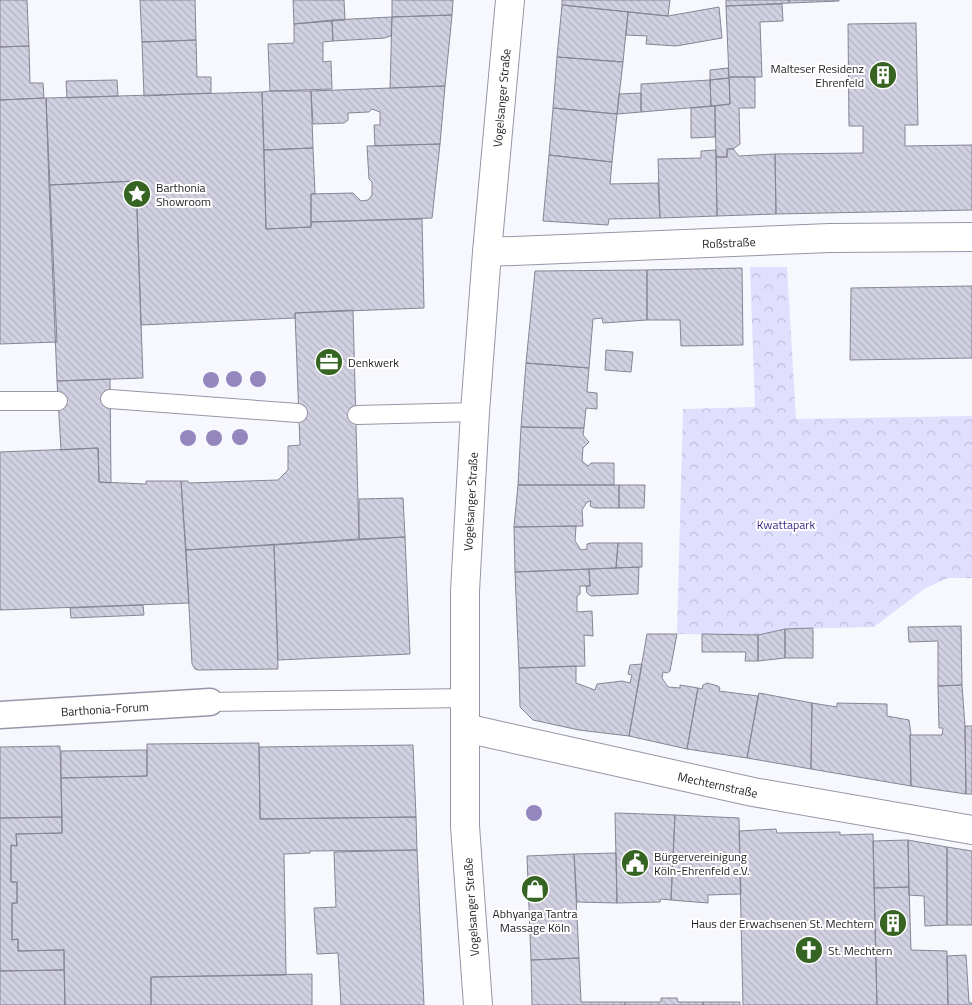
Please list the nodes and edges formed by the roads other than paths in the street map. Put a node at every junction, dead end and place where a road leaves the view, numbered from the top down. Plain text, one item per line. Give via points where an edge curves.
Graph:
1 (510, 0) edge
2 (972, 237) edge
3 (487, 252) junction
4 (110, 399) dead end
5 (0, 401) edge
6 (58, 401) dead end
7 (475, 412) junction
8 (298, 413) dead end
9 (357, 415) dead end
10 (465, 698) junction
11 (210, 702) joint
12 (0, 715) edge
13 (465, 728) junction
14 (972, 830) edge
15 (478, 1005) edge

1 - 3 street, Vogelsanger Straße
2 - 3 street, Roßstraße via 830,238
3 - 7 street, Vogelsanger Straße
4 - 8 lane
5 - 6 lane
7 - 9 lane
7 - 10 street, Vogelsanger Straße via 465,591
10 - 11 lane
10 - 13 street, Vogelsanger Straße
11 - 12 street, Barthonia-Forum
13 - 14 street, Mechternstraße via 753,792
13 - 15 street, Vogelsanger Straße via 465,826

